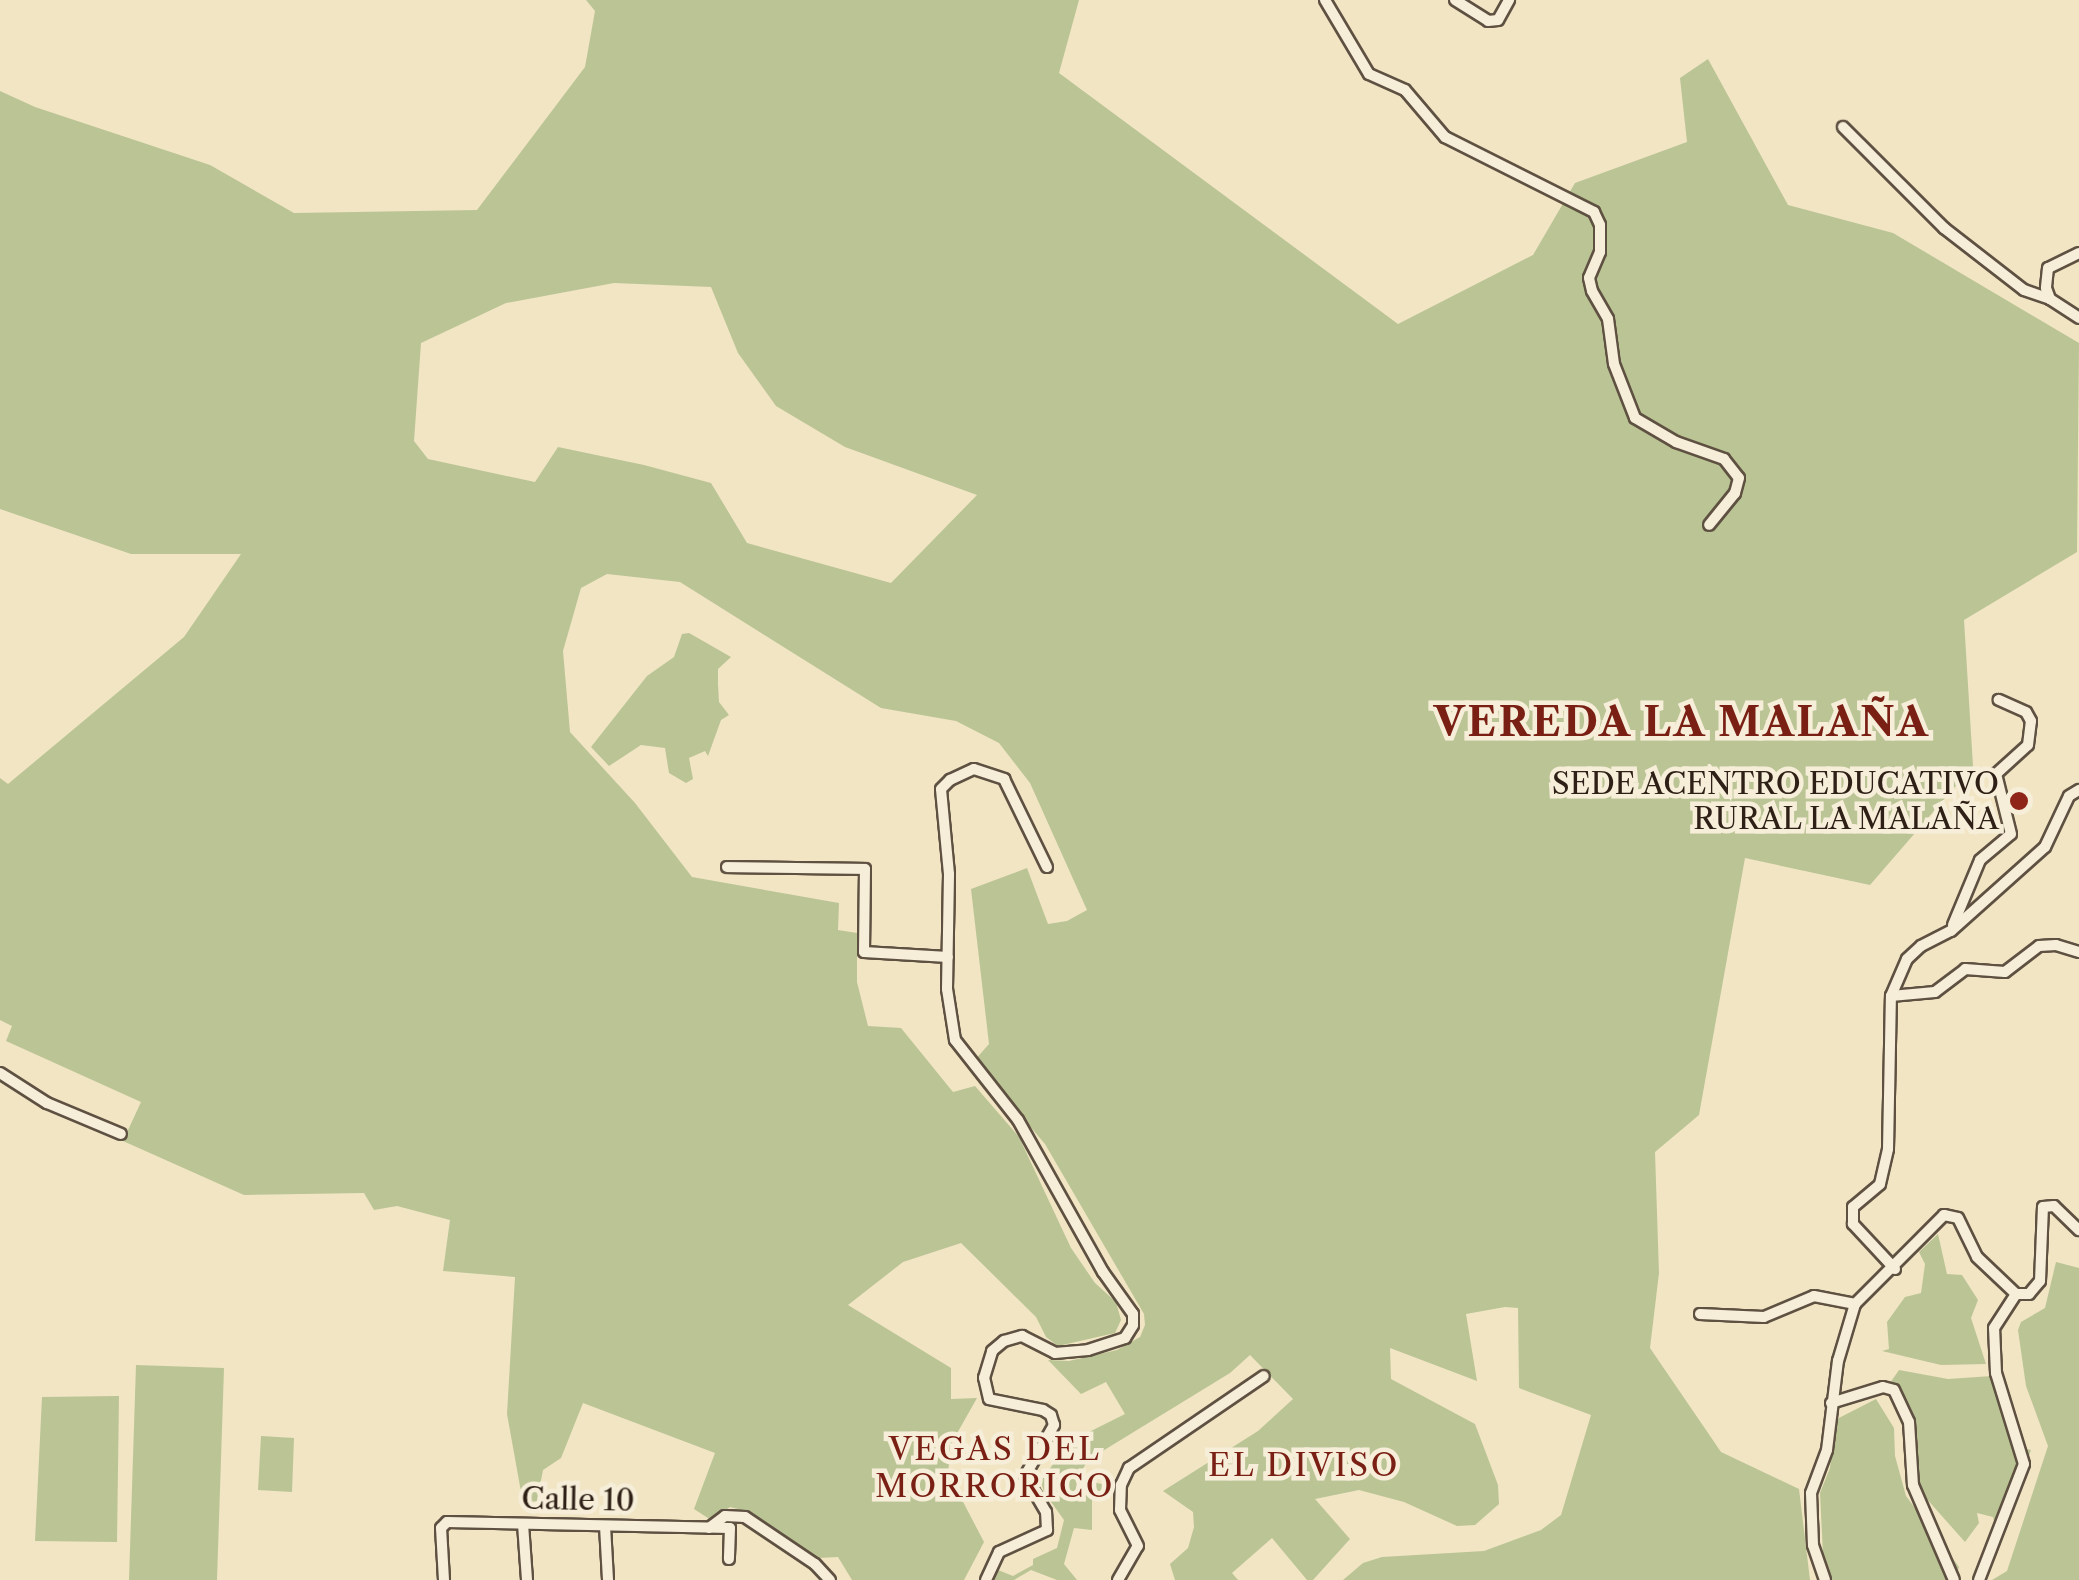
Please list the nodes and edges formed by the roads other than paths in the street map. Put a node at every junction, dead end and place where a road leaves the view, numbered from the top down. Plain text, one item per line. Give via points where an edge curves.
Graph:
1 (1325, 0) edge
2 (1455, 0) edge
3 (1509, 0) edge
4 (1842, 127) dead end
5 (2079, 253) edge
6 (2050, 299) junction
7 (2079, 318) edge
8 (1710, 525) dead end
9 (1999, 700) dead end
10 (2079, 790) edge
11 (727, 867) dead end
12 (1047, 867) dead end
13 (1951, 930) junction
14 (2079, 952) edge
15 (948, 957) junction
16 (1891, 996) junction
17 (0, 1074) edge
18 (122, 1134) dead end
19 (2079, 1230) edge
20 (1894, 1269) junction
21 (2016, 1294) junction
22 (1856, 1304) junction
23 (1700, 1314) dead end
24 (1264, 1376) dead end
25 (1831, 1404) junction
26 (523, 1524) junction
27 (605, 1526) junction
28 (709, 1528) junction
29 (729, 1559) dead end
30 (444, 1580) edge
31 (527, 1580) edge
32 (608, 1580) edge
33 (830, 1580) edge
34 (986, 1580) edge
35 (1118, 1580) edge
36 (1825, 1580) edge
37 (1954, 1580) edge
38 (1979, 1580) edge

1 - 8 street via 1369,74 1405,90 1444,137 1594,212 1600,252 1592,290 1608,319 1614,364 1635,418 1724,459 1739,478
2 - 3 street via 1488,21 1498,20
4 - 6 street via 1944,228 2024,290
5 - 6 street via 2048,268
6 - 7 street
9 - 13 street via 2031,721 2028,745 1996,774 2011,834 1980,860
10 - 13 street via 2069,796 2045,847
11 - 15 street via 865,870 864,952
12 - 15 street via 1004,779 974,769 950,780 940,798 949,874
13 - 16 street via 1908,959
14 - 16 street via 2039,946 2005,972 1964,969 1934,992
15 - 34 street via 955,1040 1018,1120 1103,1272 1134,1314 1125,1338 1064,1354 1032,1338 1012,1338 997,1345 987,1361 989,1399 1043,1410 1054,1425 1026,1476 1046,1512 1046,1530 999,1552
16 - 20 street via 1888,1149 1880,1184 1853,1207 1854,1224
17 - 18 street via 47,1103
19 - 21 street via 2054,1206 2043,1207 2040,1281 2029,1294
20 - 21 street via 1934,1222 1953,1216 1977,1258
20 - 22 street
21 - 38 street via 1994,1328 1996,1373 2024,1464
22 - 23 street via 1814,1296 1764,1317
22 - 25 street
24 - 35 street via 1129,1468 1120,1510 1138,1546
25 - 36 street via 1827,1450 1812,1493 1813,1545
25 - 37 street via 1884,1387 1894,1390 1909,1422 1912,1485
26 - 27 street, Calle 10
26 - 30 street, Calle 10 via 447,1522 440,1535
26 - 31 street
27 - 28 street, Calle 10
27 - 32 street
28 - 29 street, Calle 10 via 730,1528
28 - 33 street, Calle 10 via 725,1516 745,1517

